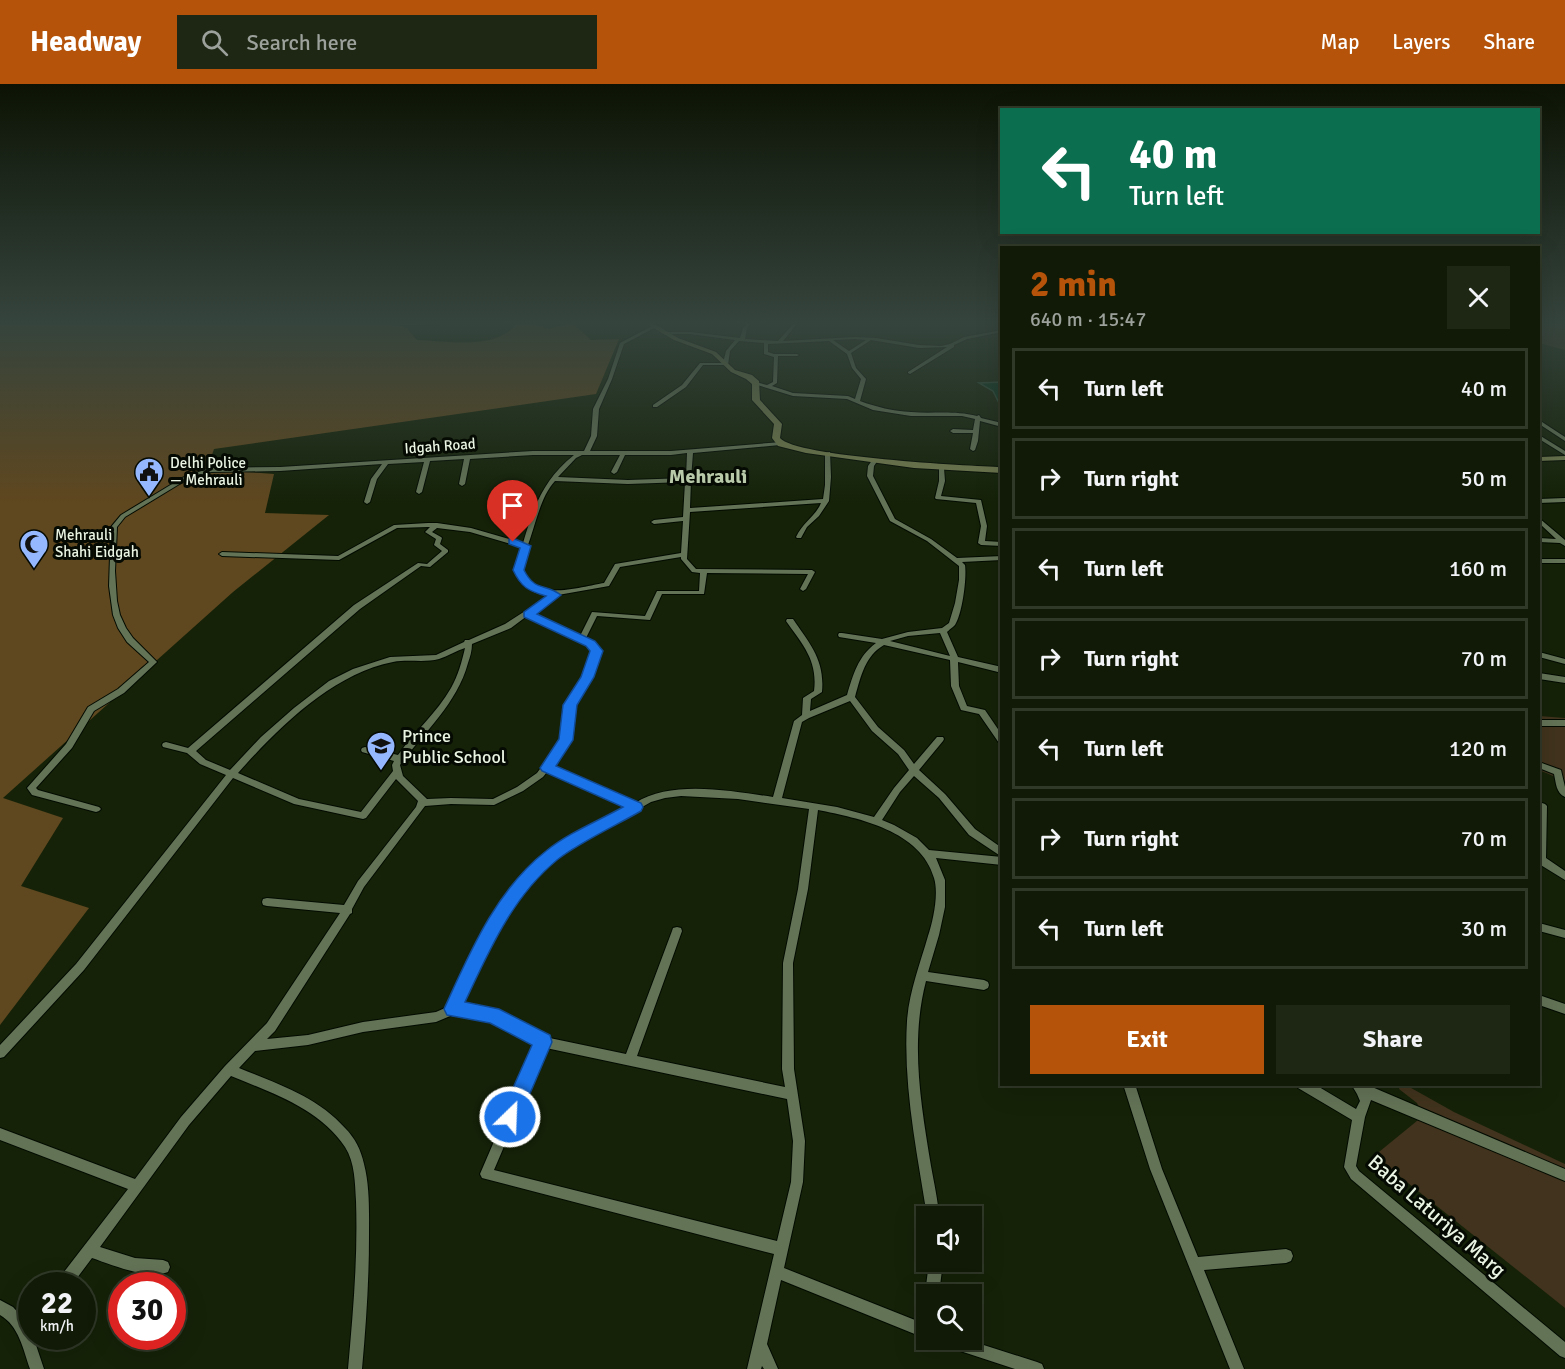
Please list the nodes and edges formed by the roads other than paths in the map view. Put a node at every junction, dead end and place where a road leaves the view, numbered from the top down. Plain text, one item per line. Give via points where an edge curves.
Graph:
1 (608, 383) edge
2 (686, 383) edge
3 (756, 383) joint
4 (774, 383) edge
5 (863, 383) edge
6 (769, 386) junction
7 (857, 401) junction
8 (654, 406) dead end
9 (979, 417) junction
10 (1540, 423) edge
11 (1000, 424) edge
12 (953, 431) dead end
13 (976, 432) junction
14 (1540, 438) edge
15 (1565, 439) edge
16 (780, 443) junction
17 (973, 449) dead end
18 (690, 452) junction
19 (828, 453) junction
20 (1565, 453) edge
21 (583, 454) junction
22 (623, 454) junction
23 (467, 458) junction
24 (1565, 458) edge
25 (1540, 459) edge
26 (875, 460) junction
27 (427, 461) junction
28 (386, 463) junction
29 (941, 468) junction
30 (1000, 470) edge
31 (614, 472) dead end
32 (554, 480) junction
33 (690, 480) junction
34 (462, 484) dead end
35 (419, 492) dead end
36 (1565, 500) edge
37 (826, 501) junction
38 (1540, 501) edge
39 (367, 502) dead end
40 (687, 510) junction
41 (687, 519) junction
42 (1540, 521) edge
43 (654, 522) dead end
44 (436, 525) junction
45 (799, 537) dead end
46 (1540, 540) edge
47 (1564, 542) edge
48 (1000, 544) edge
49 (526, 546) junction
50 (222, 554) dead end
51 (685, 554) junction
52 (1000, 558) edge
53 (956, 560) junction
54 (1540, 561) edge
55 (1565, 561) edge
56 (704, 571) junction
57 (803, 589) dead end
58 (553, 594) junction
59 (528, 614) junction
60 (790, 621) dead end
61 (943, 630) junction
62 (842, 635) dead end
63 (582, 639) junction
64 (882, 640) junction
65 (468, 642) junction
66 (1540, 654) edge
67 (954, 660) junction
68 (1565, 662) edge
69 (1000, 670) edge
70 (1540, 676) edge
71 (1565, 680) edge
72 (851, 697) junction
73 (806, 716) junction
74 (1540, 723) edge
75 (1565, 723) edge
76 (1000, 738) edge
77 (940, 740) dead end
78 (166, 745) dead end
79 (365, 750) dead end
80 (190, 751) junction
81 (400, 759) junction
82 (1540, 765) edge
83 (547, 768) junction
84 (914, 770) junction
85 (397, 772) junction
86 (232, 773) junction
87 (1565, 794) edge
88 (777, 800) junction
89 (423, 804) junction
90 (814, 806) junction
91 (1540, 806) edge
92 (636, 807) junction
93 (96, 809) dead end
94 (876, 821) junction
95 (1000, 852) edge
96 (928, 854) junction
97 (1000, 861) edge
98 (1565, 876) edge
99 (267, 902) dead end
100 (348, 910) junction
101 (1540, 927) edge
102 (677, 931) dead end
103 (1565, 934) edge
104 (923, 976) junction
105 (984, 985) dead end
106 (1540, 1000) edge
107 (453, 1009) junction
108 (1565, 1009) edge
109 (543, 1042) junction
110 (253, 1046) junction
111 (0, 1053) edge
112 (630, 1059) junction
113 (229, 1070) junction
114 (1130, 1086) edge
115 (1305, 1086) edge
116 (1359, 1087) edge
117 (792, 1094) junction
118 (1359, 1117) junction
119 (0, 1134) edge
120 (1565, 1175) edge
121 (137, 1186) junction
122 (932, 1206) edge
123 (782, 1249) junction
124 (90, 1250) junction
125 (1286, 1256) dead end
126 (1194, 1264) junction
127 (164, 1267) dead end
128 (73, 1272) edge
129 (777, 1272) junction
130 (0, 1307) edge
131 (18, 1318) edge
132 (916, 1324) edge
133 (761, 1348) junction
134 (29, 1350) edge
135 (979, 1350) edge
136 (1565, 1352) edge
137 (37, 1369) edge
138 (355, 1369) edge
139 (754, 1369) edge
140 (771, 1369) edge
141 (1037, 1369) edge
142 (1237, 1369) edge

1 - 21 street via 596,409 594,436
2 - 8 street
3 - 6 street
3 - 16 street via 756,400 778,424 776,438
4 - 6 street
5 - 7 street
6 - 7 street via 793,394
7 - 9 street via 873,408 911,414
9 - 11 street
9 - 13 street
10 - 15 street
12 - 13 street
13 - 17 street
14 - 20 street
16 - 18 street, Idgah Road
16 - 19 street
18 - 22 street, Idgah Road
18 - 33 street
19 - 26 street
19 - 37 street
21 - 22 street, Idgah Road
21 - 23 street, Idgah Road
21 - 32 street via 574,457
22 - 31 street
23 - 27 street, Idgah Road
23 - 34 street
24 - 25 street
26 - 29 street
26 - 53 street via 870,476 892,520
27 - 28 street, Idgah Road
27 - 35 street
28 - 39 street
28 - 93 street, Idgah Road via 203,471 117,522 113,590 116,614 129,639 153,662 121,691 91,709 69,746 31,788 35,793
29 - 30 street
29 - 48 street via 938,498 979,501 984,526 981,543
32 - 33 street
32 - 49 street via 542,498
33 - 40 street
36 - 38 street
37 - 40 street
37 - 45 street via 818,514 805,523
40 - 41 street
41 - 43 street
41 - 51 street
42 - 47 street
44 - 49 street via 480,532
44 - 50 street via 396,526 339,558
44 - 80 street via 428,532 439,538 437,545 446,551 428,566 420,564 357,608
46 - 47 street
49 - 58 street via 519,570 522,579 534,589
51 - 56 street via 684,559 694,571
51 - 58 street via 617,565 607,585
52 - 53 street
53 - 61 street via 963,568 958,606 952,624
54 - 55 street
56 - 57 street via 812,572
56 - 63 street via 702,593 659,592 647,618 595,614
58 - 59 street
59 - 63 street
59 - 65 street via 499,631
60 - 73 street via 820,672 818,692 807,698
61 - 64 street
61 - 67 street
62 - 64 street
63 - 83 street via 595,647 597,654 570,705 566,740
64 - 67 street
64 - 72 street via 861,664
65 - 81 street via 459,684
65 - 86 street via 437,657 382,662 341,678 272,731
66 - 68 street
67 - 69 street
67 - 76 street via 955,686 964,708 982,712
70 - 71 street
72 - 73 street
72 - 84 street
73 - 88 street via 798,721
74 - 75 street
77 - 84 street
78 - 80 street
79 - 81 street
80 - 86 street via 203,762
81 - 85 street
82 - 87 street via 1558,772
83 - 89 street via 530,783 494,802
83 - 92 street
84 - 94 street
84 - 95 street via 972,832
85 - 86 street via 363,816 297,802
85 - 89 street
86 - 111 street via 80,967
88 - 90 street
88 - 92 street via 674,794 652,798
89 - 100 street via 361,884
90 - 94 street
90 - 117 street via 788,963 788,1069
91 - 98 street via 1541,860
92 - 107 street via 552,854 523,883 490,930
94 - 96 street via 900,832
96 - 97 street
96 - 104 street via 939,876 941,904
99 - 100 street
100 - 110 street via 271,1027
101 - 103 street
102 - 112 street
104 - 105 street
104 - 122 street via 913,1018 914,1055 916,1100
106 - 108 street
107 - 109 street via 493,1015
107 - 110 street via 436,1017
109 - 112 street
109 - 123 street via 486,1174
110 - 113 street
112 - 117 street
113 - 121 street via 184,1121
113 - 138 street via 308,1105 353,1147 362,1201
114 - 126 street via 1156,1170
115 - 118 street
116 - 118 street, Baba Laturiya Marg via 1366,1101
116 - 120 street
117 - 123 street via 799,1162
118 - 136 street, Baba Laturiya Marg via 1350,1167 1355,1175
119 - 121 street
121 - 124 street
123 - 129 street
124 - 127 street via 131,1264
124 - 128 street
125 - 126 street
126 - 142 street
129 - 132 street
129 - 133 street
130 - 131 street
133 - 139 street
133 - 140 street
134 - 137 street
135 - 141 street

